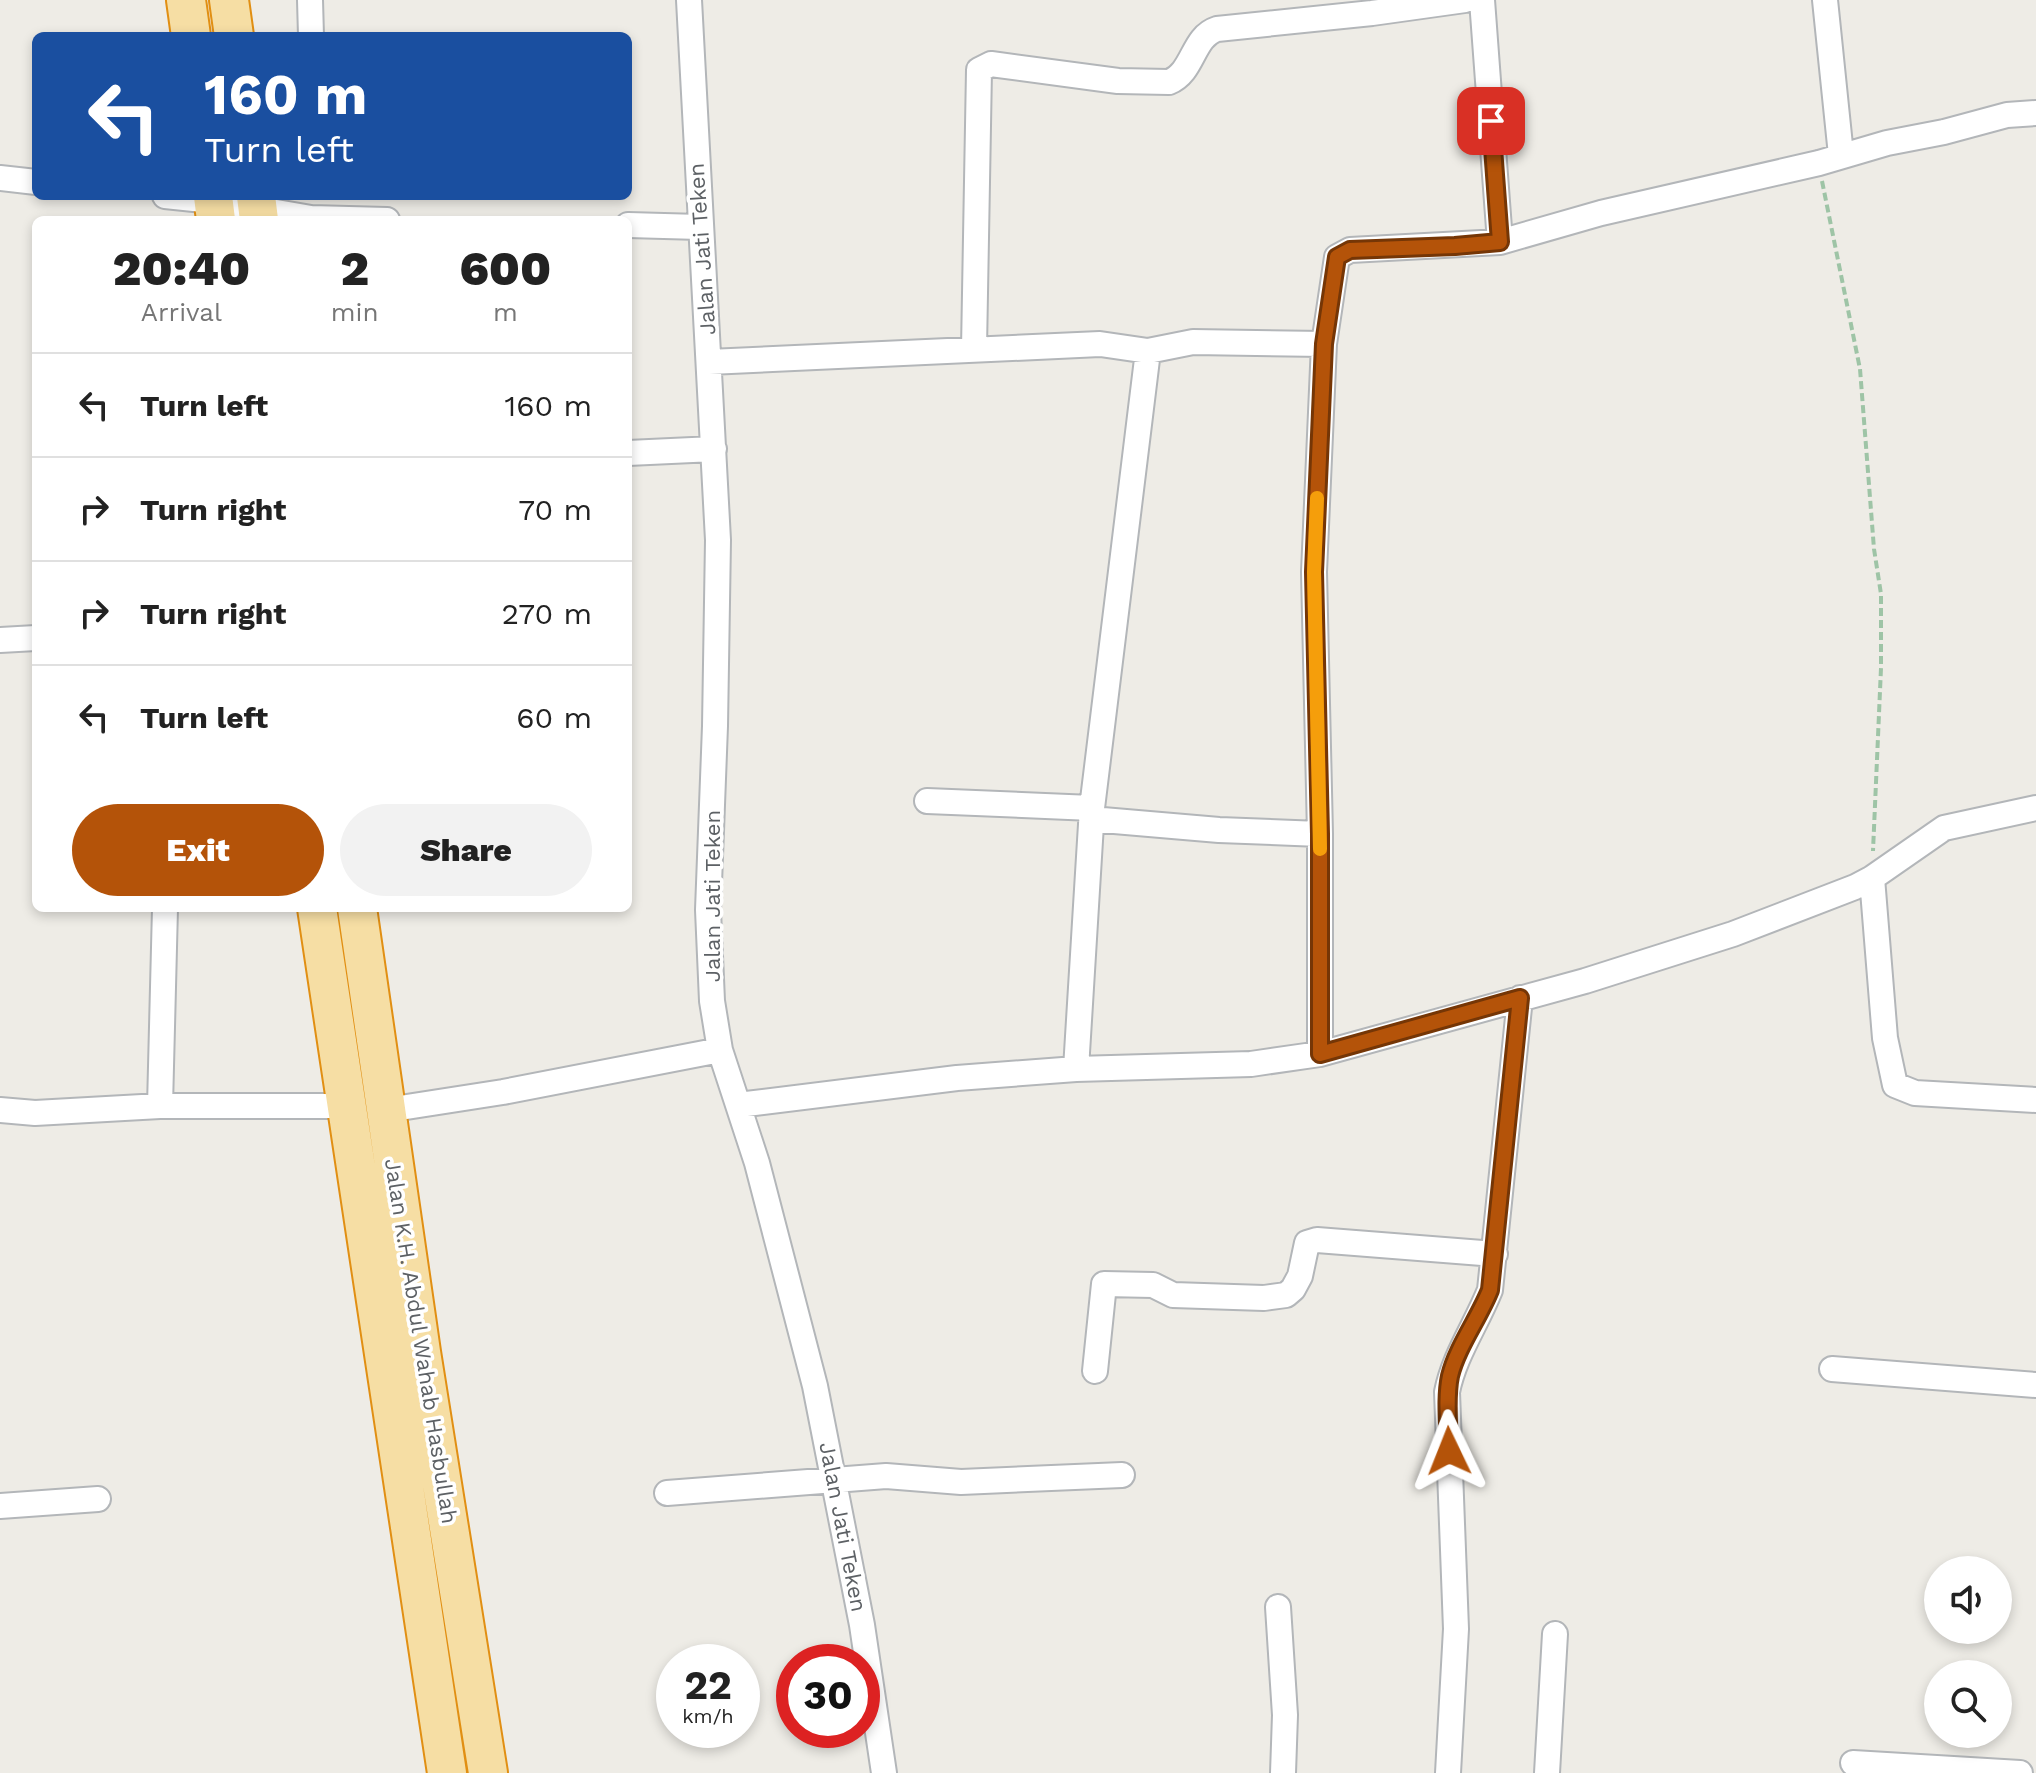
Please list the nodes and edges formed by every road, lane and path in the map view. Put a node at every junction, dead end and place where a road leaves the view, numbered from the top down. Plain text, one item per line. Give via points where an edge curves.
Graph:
1 (186, 0) edge
2 (229, 0) edge
3 (310, 0) edge
4 (689, 0) edge
5 (1465, 0) edge
6 (1482, 0) edge
7 (1825, 0) edge
8 (190, 32) edge
9 (233, 32) edge
10 (311, 32) edge
11 (2036, 113) edge
12 (1830, 159) junction
13 (0, 178) edge
14 (32, 182) edge
15 (185, 200) edge
16 (214, 206) edge
17 (312, 207) edge
18 (257, 208) edge
19 (364, 216) edge
20 (632, 225) edge
21 (700, 227) junction
22 (1500, 242) junction
23 (1324, 344) junction
24 (974, 349) junction
25 (1148, 351) junction
26 (709, 362) junction
27 (714, 449) junction
28 (632, 453) edge
29 (32, 638) edge
30 (0, 640) edge
31 (927, 801) dead end
32 (2036, 808) edge
33 (1092, 814) junction
34 (1320, 834) junction
35 (1872, 878) junction
36 (165, 912) edge
37 (318, 912) edge
38 (358, 912) edge
39 (1520, 998) junction
40 (720, 1050) junction
41 (1320, 1054) junction
42 (1076, 1069) junction
43 (384, 1093) junction
44 (2036, 1100) edge
45 (738, 1105) junction
46 (160, 1106) junction
47 (346, 1106) junction
48 (0, 1110) edge
49 (1495, 1254) junction
50 (377, 1311) junction
51 (421, 1352) junction
52 (1832, 1369) dead end
53 (1095, 1371) dead end
54 (2036, 1385) edge
55 (1122, 1475) dead end
56 (835, 1479) junction
57 (667, 1493) dead end
58 (98, 1499) dead end
59 (0, 1506) edge
60 (1278, 1607) dead end
61 (1555, 1634) dead end
62 (427, 1643) junction
63 (1853, 1763) dead end
64 (447, 1773) edge
65 (488, 1773) edge
66 (884, 1773) edge
67 (1283, 1773) edge
68 (1448, 1773) edge
69 (1547, 1773) edge
70 (2020, 1773) edge

1 - 8 highway
2 - 9 highway
3 - 10 street
4 - 21 street, Jalan Jati Teken
5 - 24 street via 1217,29 1202,36 1188,64 1169,82 982,67
6 - 22 street
7 - 12 street
11 - 12 street via 2007,115
12 - 22 street
12 - 35 path via 1860,369 1881,594
13 - 14 street
15 - 16 street
16 - 18 street
17 - 18 street
17 - 19 street
20 - 21 street
21 - 26 street, Jalan Jati Teken
22 - 23 street via 1340,254
23 - 25 street via 1193,342
23 - 34 street via 1314,572
24 - 25 street via 1100,344
24 - 26 street
25 - 33 street
26 - 27 street, Jalan Jati Teken
27 - 28 street
27 - 40 street, Jalan Jati Teken via 718,573 708,944
29 - 30 street
31 - 33 street
32 - 35 street via 1944,828
33 - 34 street via 1219,830
33 - 42 street
34 - 41 street
35 - 39 street via 1733,934
35 - 44 street via 1885,1038 1895,1085 1915,1093
36 - 46 street
37 - 47 highway, Jalan K.H. Abdul Wahab Hasbullah
38 - 43 highway, Jalan K.H. Abdul Wahab Hasbullah
39 - 41 street
39 - 49 street
40 - 43 street via 400,1108
40 - 45 street, Jalan Jati Teken
41 - 42 street via 1251,1064
42 - 45 street via 881,1085
43 - 50 highway via 383,1160 400,1302 396,1316 385,1318
43 - 51 highway, Jalan K.H. Abdul Wahab Hasbullah
45 - 56 street, Jalan Jati Teken via 779,1243
46 - 47 street
46 - 48 street
47 - 50 highway, Jalan K.H. Abdul Wahab Hasbullah
49 - 53 street via 1317,1240 1307,1243 1300,1276 1286,1295 1173,1295 1153,1285 1104,1284
49 - 68 street via 1490,1290 1451,1372 1447,1392 1456,1629
50 - 62 highway, Jalan K.H. Abdul Wahab Hasbullah
51 - 62 highway via 398,1344 393,1357 429,1585
51 - 65 highway, Jalan K.H. Abdul Wahab Hasbullah
52 - 54 street
55 - 56 street via 961,1482 886,1476
56 - 57 street
56 - 66 street, Jalan Jati Teken
58 - 59 street
60 - 67 street
61 - 69 street
62 - 64 highway, Jalan K.H. Abdul Wahab Hasbullah
63 - 70 street

